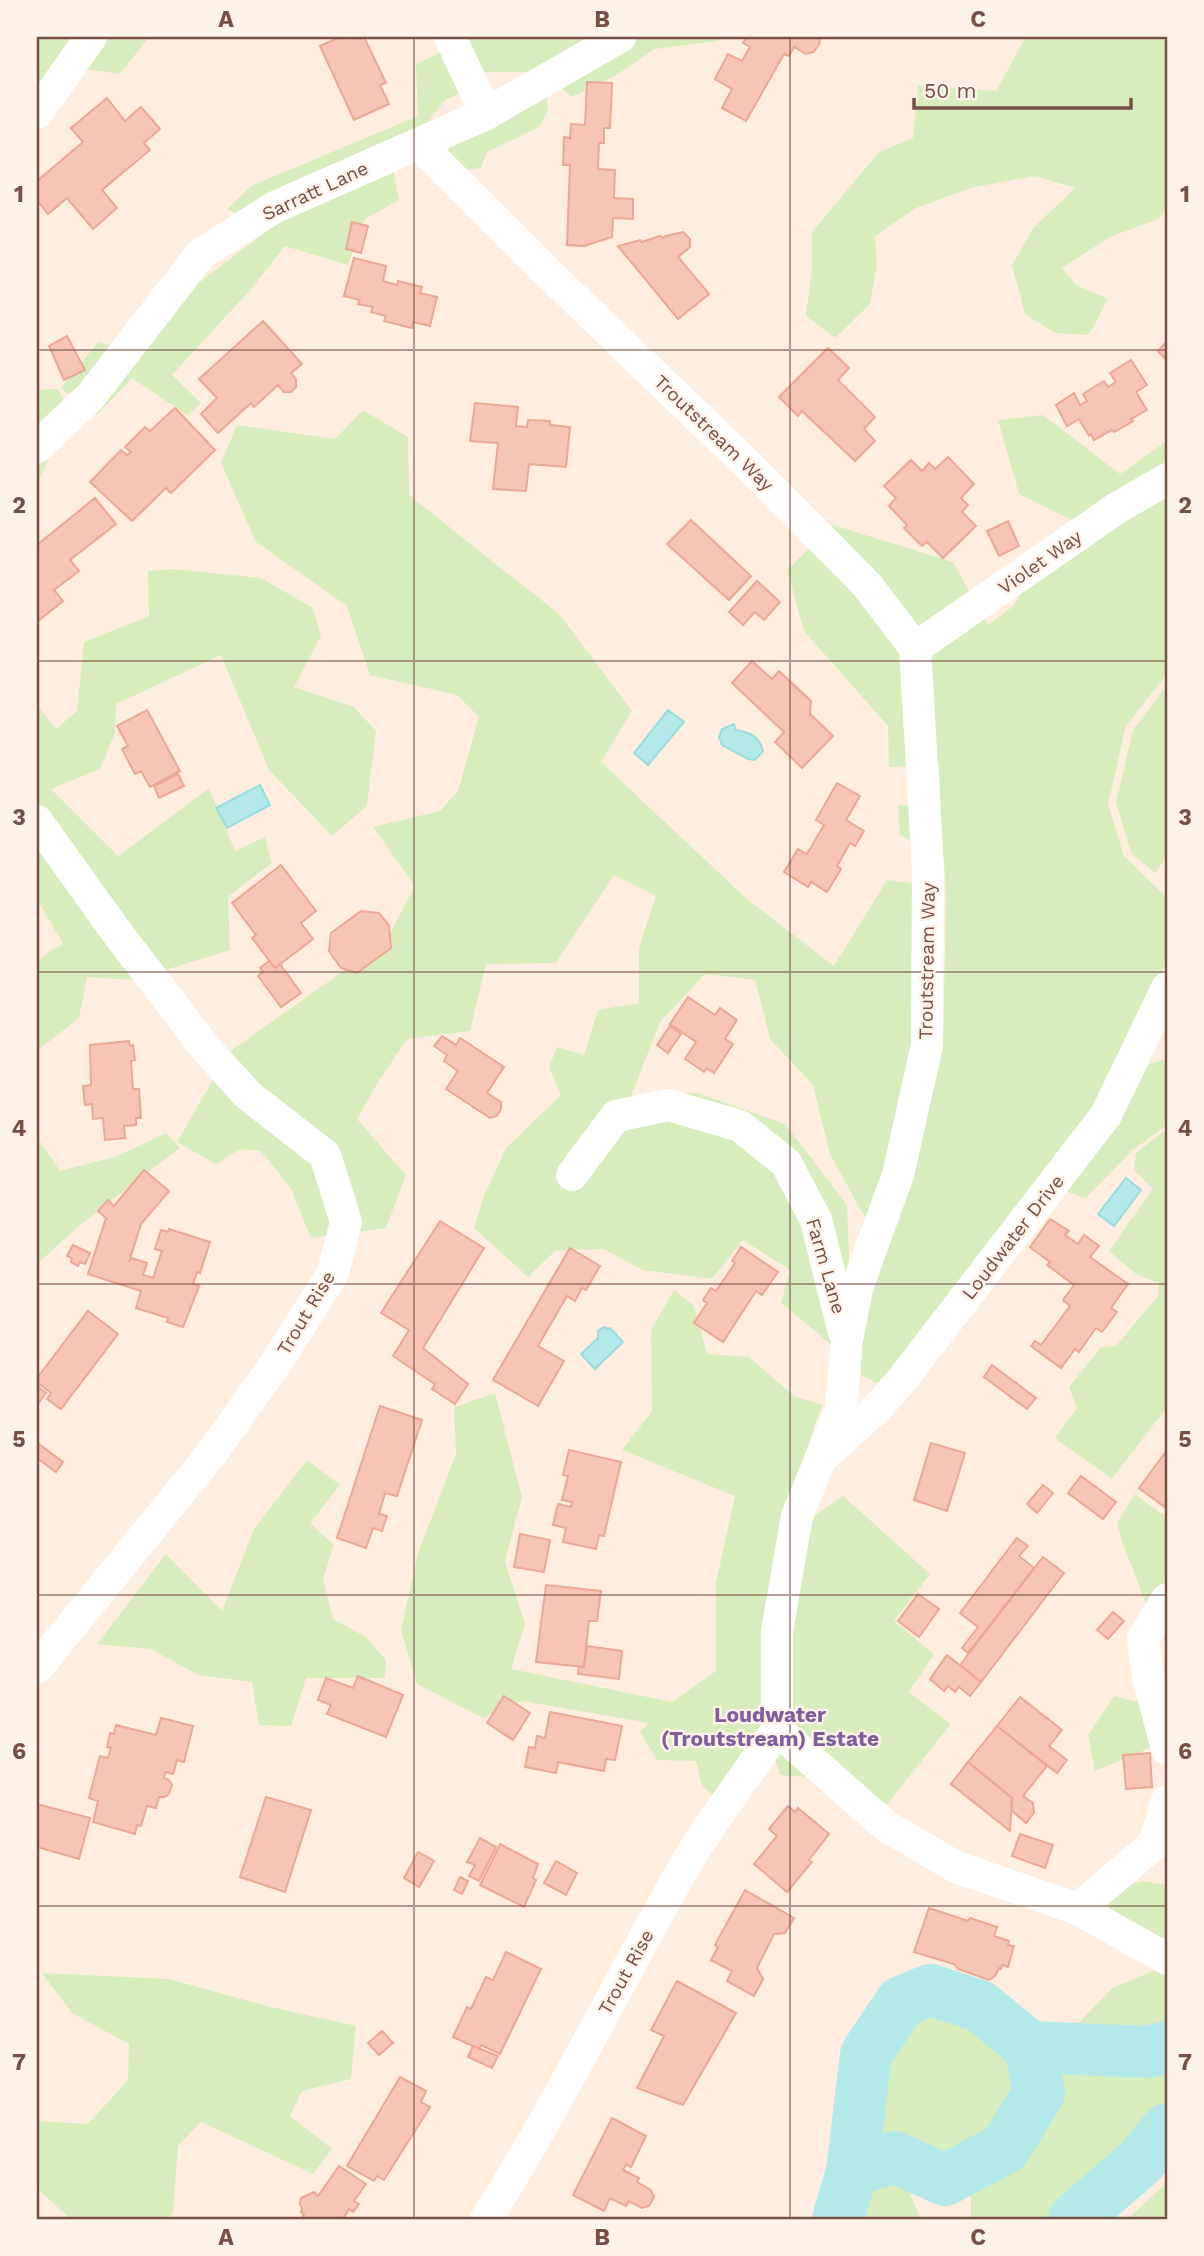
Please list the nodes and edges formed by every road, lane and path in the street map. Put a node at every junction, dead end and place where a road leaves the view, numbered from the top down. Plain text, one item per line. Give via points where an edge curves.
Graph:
1 (91, 37) edge
2 (450, 37) edge
3 (620, 37) edge
4 (37, 113) edge
5 (486, 114) junction
6 (420, 145) junction
7 (37, 447) edge
8 (1167, 479) edge
9 (915, 648) junction
10 (37, 821) edge
11 (1167, 988) edge
12 (572, 1175) dead end
13 (846, 1340) junction
14 (820, 1459) junction
15 (1167, 1599) edge
16 (37, 1668) edge
17 (777, 1730) junction
18 (1167, 1749) edge
19 (1167, 1801) edge
20 (1078, 1909) junction
21 (1167, 1959) edge
22 (486, 2219) edge

1 - 4 street
2 - 5 street
3 - 5 street, Sarratt Lane
5 - 6 street, Sarratt Lane
6 - 7 street, Sarratt Lane via 274,208 200,256 90,397
6 - 9 street, Troutstream Way via 867,585
8 - 9 street, Violet Way via 1117,508
9 - 13 street, Troutstream Way via 928,869 927,1045 898,1175 858,1284
10 - 16 street, Trout Rise via 208,1051 248,1095 325,1155 346,1222 333,1273 278,1360 212,1453
11 - 14 street, Loudwater Drive via 1106,1115 901,1381
12 - 13 street, Farm Lane via 616,1116 668,1105 740,1126 786,1163 816,1220
13 - 14 street, Troutstream Way via 841,1409
14 - 17 street, Troutstream Way via 797,1516 780,1609
15 - 18 street via 1143,1639
17 - 20 street via 886,1826 956,1867
17 - 22 street, Trout Rise via 686,1864 527,2155
19 - 20 street via 1154,1844
20 - 21 street

